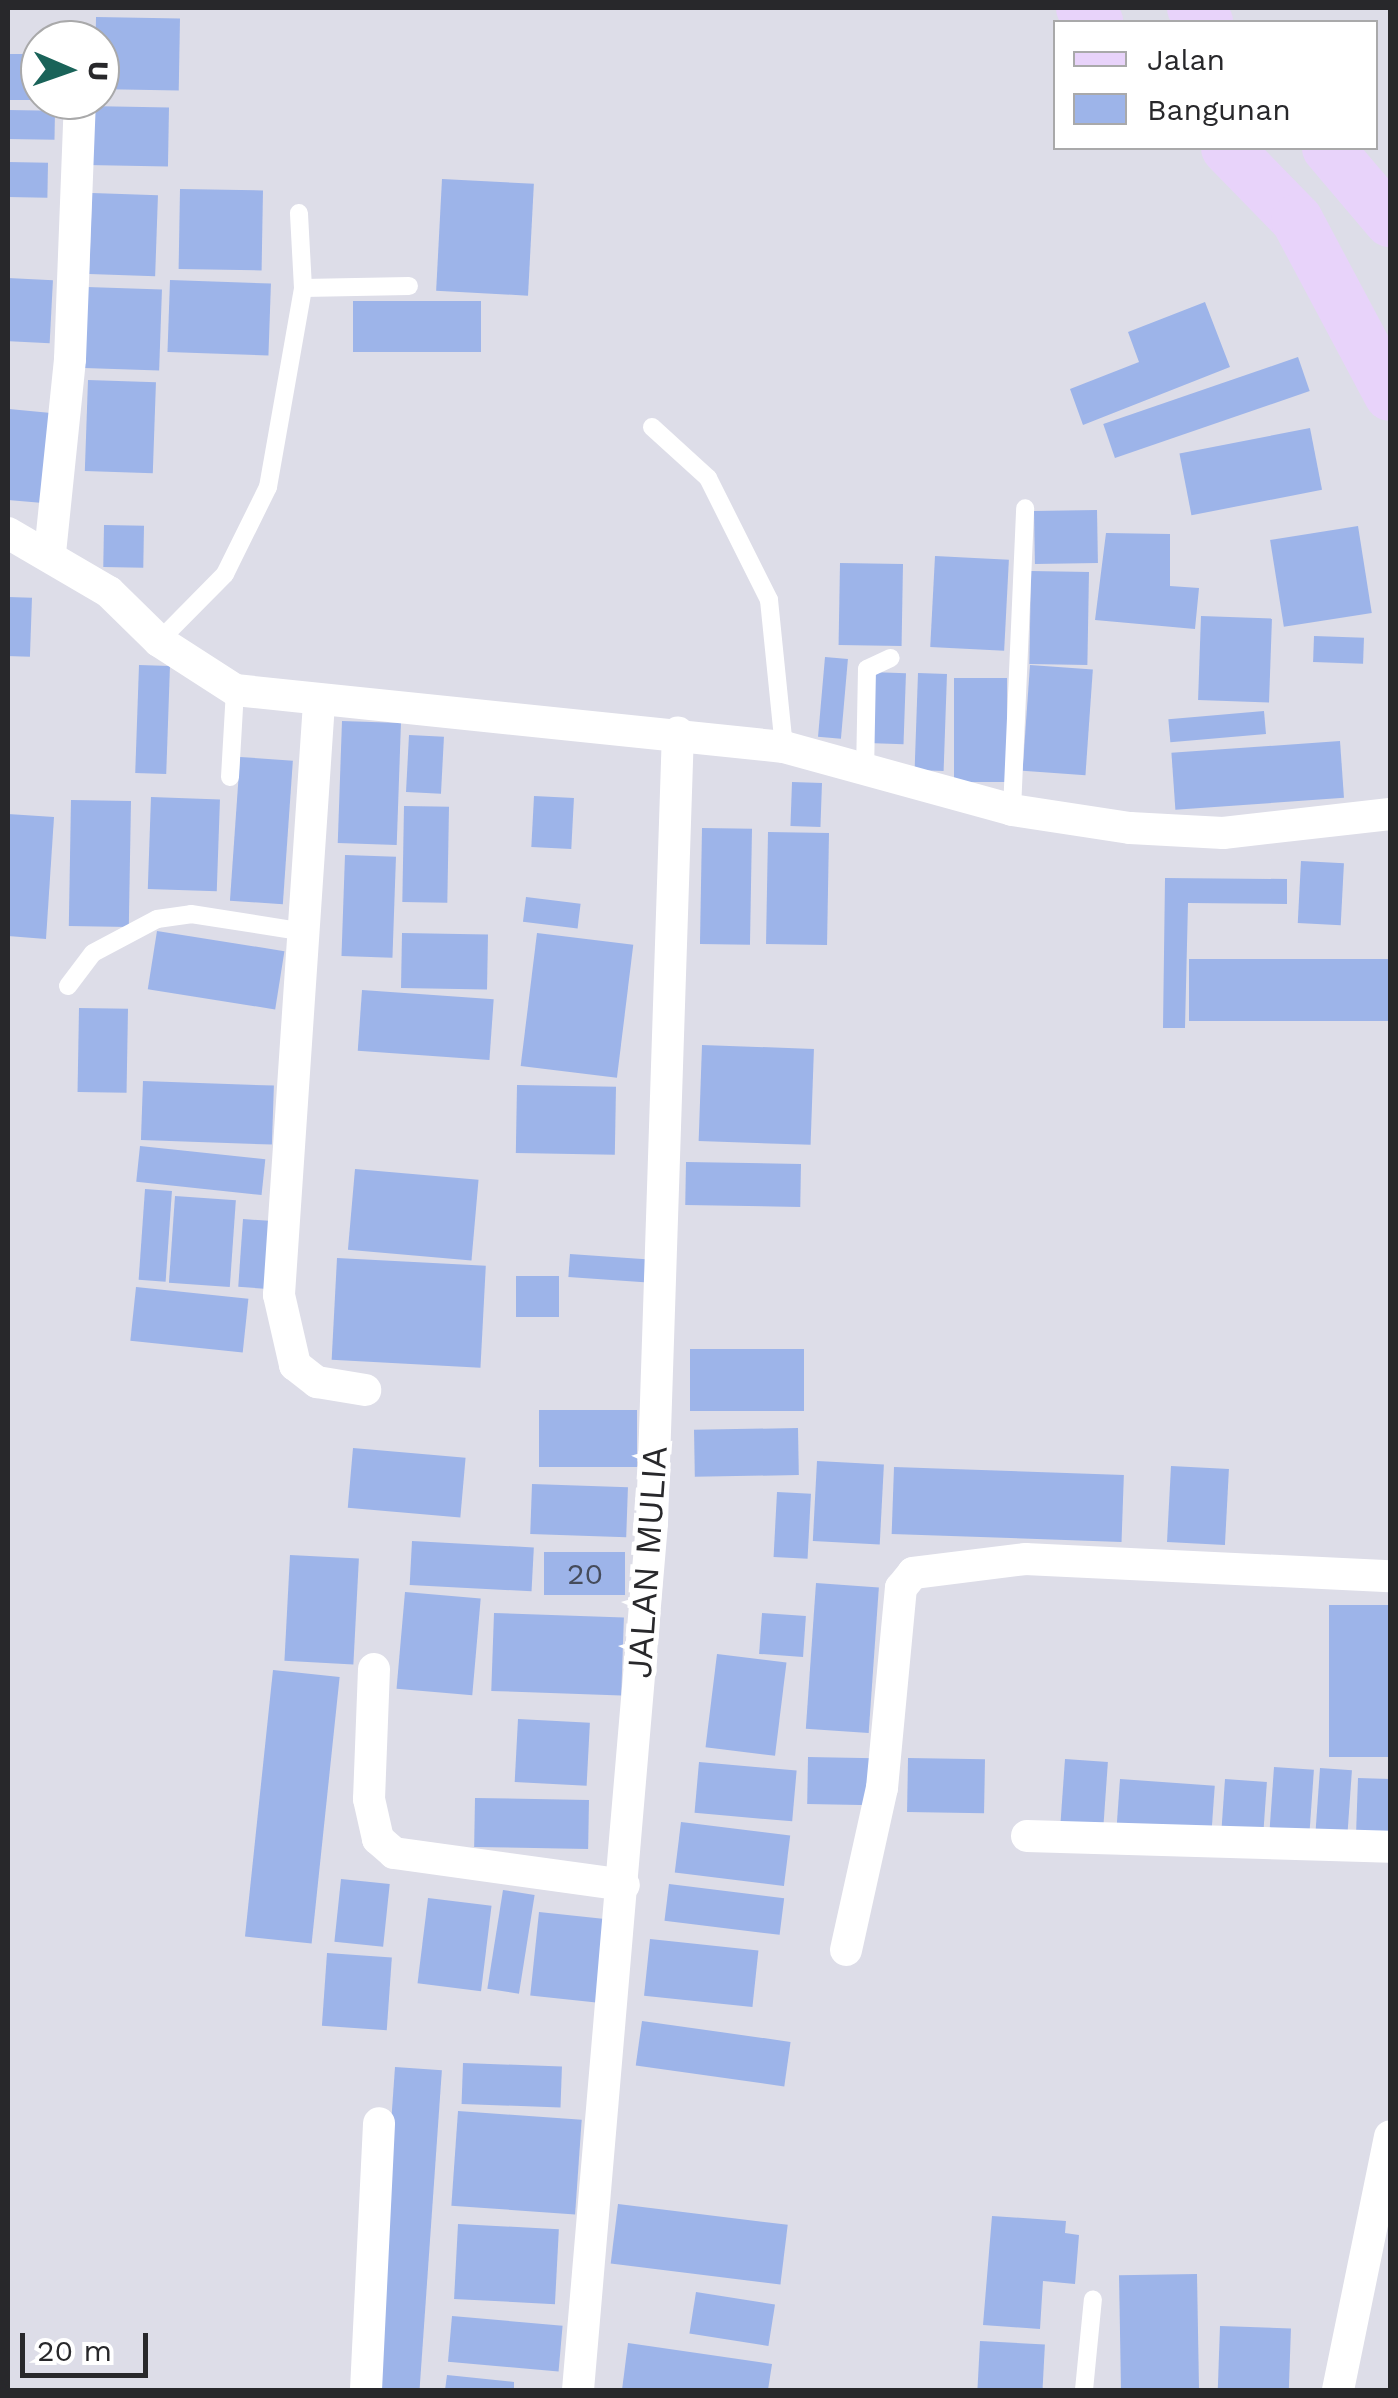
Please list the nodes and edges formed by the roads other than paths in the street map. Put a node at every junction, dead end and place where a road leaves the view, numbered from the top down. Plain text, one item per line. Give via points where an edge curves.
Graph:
1 (79, 120) edge
2 (1229, 150) edge
3 (1330, 150) edge
4 (299, 213) dead end
5 (1388, 213) edge
6 (409, 286) dead end
7 (303, 288) junction
8 (1390, 396) edge
9 (652, 426) dead end
10 (1025, 508) dead end
11 (8, 533) edge
12 (50, 552) junction
13 (159, 641) junction
14 (892, 658) dead end
15 (235, 690) junction
16 (319, 703) junction
17 (678, 732) junction
18 (784, 746) junction
19 (865, 773) junction
20 (230, 777) dead end
21 (1012, 810) junction
22 (1390, 814) edge
23 (300, 932) junction
24 (68, 986) dead end
25 (365, 1390) dead end
26 (1390, 1576) edge
27 (374, 1669) dead end
28 (1027, 1836) dead end
29 (1390, 1847) edge
30 (624, 1885) junction
31 (846, 1950) dead end
32 (379, 2123) dead end
33 (1390, 2136) edge
34 (1093, 2299) dead end
35 (366, 2390) edge
36 (578, 2390) edge
37 (1084, 2390) edge
38 (1338, 2390) edge

1 - 12 street via 70,359
2 - 8 main road via 1297,220
3 - 5 main road
4 - 7 lane
6 - 7 lane
7 - 13 lane via 268,487 225,574
9 - 18 lane via 708,478 769,600
10 - 21 lane
11 - 12 street
12 - 13 street
13 - 15 street
14 - 19 lane via 867,669
15 - 16 street
15 - 20 lane
16 - 17 street
16 - 23 street
17 - 18 street
17 - 30 street, JALAN MULIA via 652,1524
18 - 19 street
19 - 21 street
21 - 22 street via 1223,833
23 - 24 lane via 191,914 157,919 93,953
23 - 25 street via 280,1295 286,1344 317,1382
26 - 31 street via 1025,1558 912,1573 902,1588 882,1788
27 - 30 street via 369,1799 378,1839 394,1854
28 - 29 street
30 - 36 street, JALAN MULIA
32 - 35 street
33 - 38 street
34 - 37 lane

